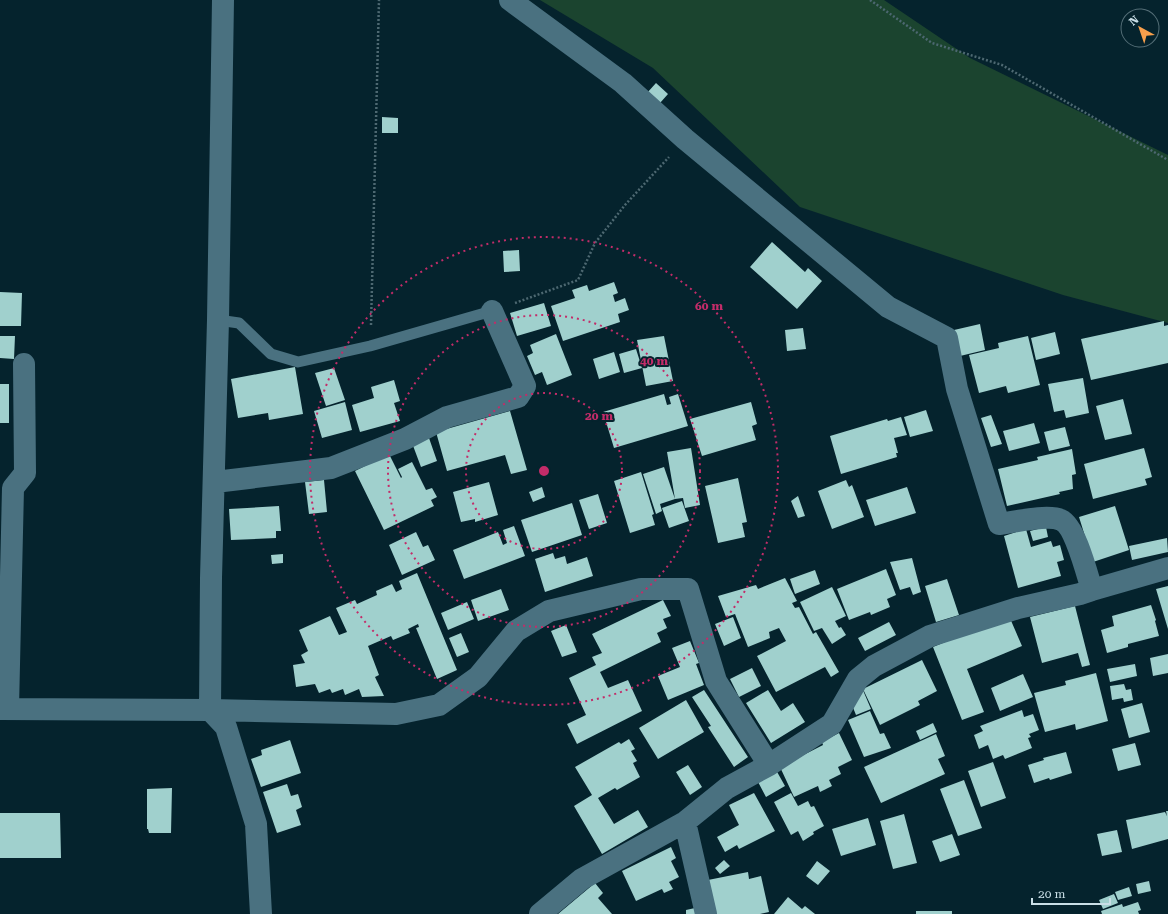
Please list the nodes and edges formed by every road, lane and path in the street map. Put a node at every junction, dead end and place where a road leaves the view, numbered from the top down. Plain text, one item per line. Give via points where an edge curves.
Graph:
1 (223, 0) edge
2 (378, 0) edge
3 (510, 0) edge
4 (870, 0) edge
5 (685, 139) junction
6 (1168, 160) edge
7 (492, 311) junction
8 (218, 320) junction
9 (370, 346) junction
10 (24, 364) dead end
11 (214, 482) junction
12 (1168, 568) edge
13 (1092, 590) junction
14 (4, 709) edge
15 (210, 710) junction
16 (769, 765) junction
17 (685, 822) junction
18 (261, 914) edge
19 (540, 914) edge
20 (706, 914) edge

1 - 8 street
2 - 9 path
3 - 5 street via 623,82
4 - 6 path via 932,43 1002,65
5 - 7 path via 625,205 595,244 578,280
5 - 13 street via 888,307 947,338 957,389 999,524 1047,517 1062,520 1072,532
7 - 9 lane
7 - 11 street via 525,386 518,397 447,418 405,439 331,468
8 - 9 lane via 239,323 271,354 298,362
8 - 11 street
10 - 14 street via 25,473 13,488
11 - 15 street
12 - 13 street
13 - 16 street via 1018,608 930,636 881,662 858,679 832,724
14 - 15 street
15 - 16 street via 396,714 439,705 478,676 516,630 548,611 641,589 688,589 716,681
15 - 18 street via 226,728 256,824
16 - 17 street via 727,788
17 - 19 street via 582,879
17 - 20 street

